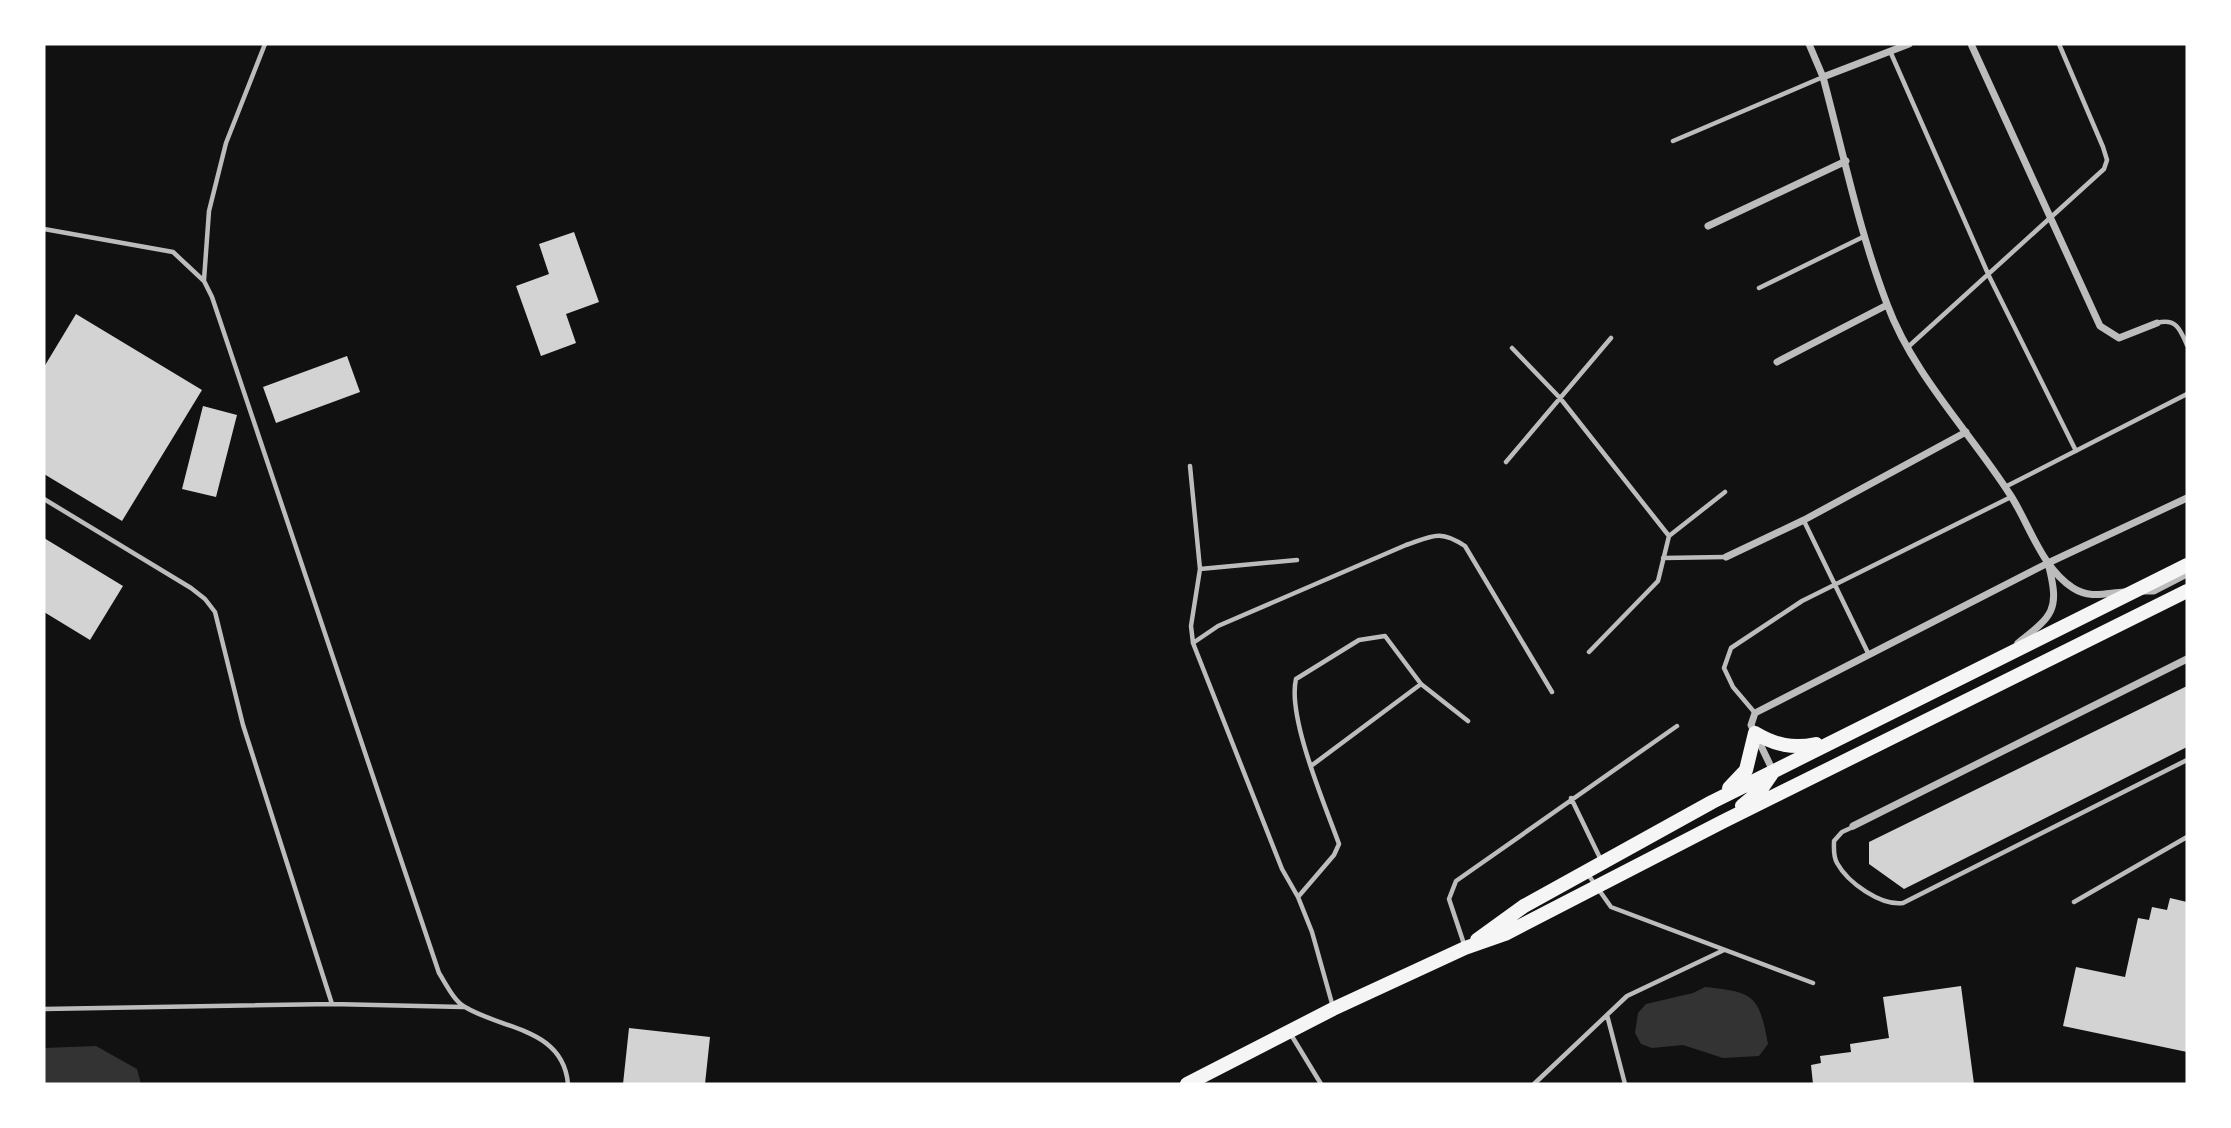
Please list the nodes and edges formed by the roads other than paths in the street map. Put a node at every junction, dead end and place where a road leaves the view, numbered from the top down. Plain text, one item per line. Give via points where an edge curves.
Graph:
1 (265, 44) edge
2 (1809, 44) edge
3 (1909, 44) edge
4 (1971, 44) edge
5 (2059, 44) edge
6 (1890, 51) junction
7 (1823, 77) junction
8 (1673, 141) dead end
9 (1846, 161) junction
10 (2051, 219) junction
11 (1708, 226) dead end
12 (44, 229) edge
13 (1866, 236) junction
14 (1989, 276) junction
15 (204, 281) junction
16 (1759, 288) dead end
17 (1887, 305) junction
18 (2157, 323) joint
19 (1611, 338) dead end
20 (2187, 345) edge
21 (1908, 347) junction
22 (1512, 348) dead end
23 (1777, 362) dead end
24 (2187, 394) edge
25 (1560, 398) junction
26 (1966, 432) junction
27 (2076, 451) junction
28 (1506, 462) dead end
29 (1189, 466) dead end
30 (2005, 487) junction
31 (1725, 492) dead end
32 (2011, 497) junction
33 (2187, 498) edge
34 (44, 499) edge
35 (1804, 520) junction
36 (1669, 536) junction
37 (1726, 557) joint
38 (1663, 558) junction
39 (1297, 560) dead end
40 (2048, 563) junction
41 (2187, 565) edge
42 (1200, 569) junction
43 (2187, 574) edge
44 (1834, 582) junction
45 (2137, 590) junction
46 (2187, 591) edge
47 (1193, 643) junction
48 (1589, 652) dead end
49 (1869, 655) junction
50 (1999, 659) junction
51 (2187, 659) edge
52 (1421, 684) junction
53 (1552, 692) dead end
54 (1755, 713) junction
55 (1468, 721) dead end
56 (1677, 726) dead end
57 (1755, 733) junction
58 (1834, 741) junction
59 (2187, 760) edge
60 (1847, 761) junction
61 (1311, 766) junction
62 (1773, 771) junction
63 (1571, 798) junction
64 (1712, 802) junction
65 (1722, 822) junction
66 (1853, 826) joint
67 (2187, 836) edge
68 (1601, 862) junction
69 (1586, 870) junction
70 (1595, 889) junction
71 (1298, 897) junction
72 (2074, 902) dead end
73 (1468, 947) junction
74 (1724, 950) junction
75 (1813, 983) dead end
76 (332, 1004) junction
77 (464, 1007) junction
78 (44, 1009) edge
79 (1333, 1009) junction
80 (1607, 1015) junction
81 (1290, 1032) junction
82 (568, 1084) edge
83 (1187, 1084) edge
84 (1321, 1084) edge
85 (1534, 1084) edge
86 (1625, 1084) edge

1 - 15 lane via 226,143 209,211
2 - 7 street
3 - 6 street
4 - 10 street
5 - 10 lane via 2107,160 2104,169
6 - 7 street
6 - 14 lane
7 - 8 lane
7 - 9 street
9 - 11 street
9 - 13 street
10 - 14 lane
10 - 18 street via 2100,326 2108,334 2128,337
12 - 15 lane via 173,252
13 - 16 lane
13 - 17 street
14 - 21 lane
14 - 27 lane
15 - 77 lane via 433,958 448,989
17 - 21 street
17 - 23 street
18 - 20 lane via 2168,320 2176,324
19 - 25 lane
21 - 26 street
22 - 25 lane
24 - 27 lane
25 - 28 lane
25 - 36 lane
26 - 30 street
26 - 35 street
27 - 30 lane
29 - 42 lane
30 - 32 street
31 - 36 lane
32 - 40 street
32 - 44 lane
33 - 40 street
34 - 76 lane via 191,588 215,612 243,725
35 - 37 street
35 - 44 lane
36 - 38 lane
37 - 38 lane
38 - 48 lane via 1658,581
39 - 42 lane
40 - 45 street via 2083,593 2095,596
40 - 49 street
40 - 50 street via 2055,591 2053,609 2042,624
41 - 45 main road
42 - 47 lane via 1191,626
43 - 45 street via 2154,591
44 - 49 lane
44 - 54 lane via 1731,648 1724,668
45 - 50 main road
46 - 60 main road
47 - 53 lane via 1218,626 1381,556 1448,534 1465,546
47 - 71 lane via 1282,869
49 - 54 street
50 - 58 main road
51 - 66 street
52 - 55 lane
52 - 61 lane
52 - 61 lane via 1385,636 1359,640 1296,679 1293,692
54 - 57 street via 1751,725
56 - 63 lane
57 - 58 main road via 1769,742 1798,748
57 - 62 street
57 - 64 main road via 1746,770
58 - 62 main road
59 - 66 lane via 1903,903 1882,901 1837,863 1834,841
60 - 62 main road via 1805,772
60 - 65 main road
61 - 71 lane via 1339,844
62 - 64 main road
62 - 65 main road via 1760,791
63 - 68 lane
63 - 73 lane via 1456,881 1449,899
64 - 68 main road
65 - 70 main road
67 - 72 lane
68 - 69 main road
69 - 70 lane
69 - 73 main road via 1495,925
70 - 73 main road
70 - 74 lane via 1611,907
71 - 79 lane
73 - 79 main road
74 - 75 lane
74 - 80 lane via 1638,990
76 - 77 lane
76 - 78 lane
77 - 82 lane via 543,1040 562,1063
79 - 81 main road
80 - 85 lane
80 - 86 lane
81 - 83 main road
81 - 84 lane

